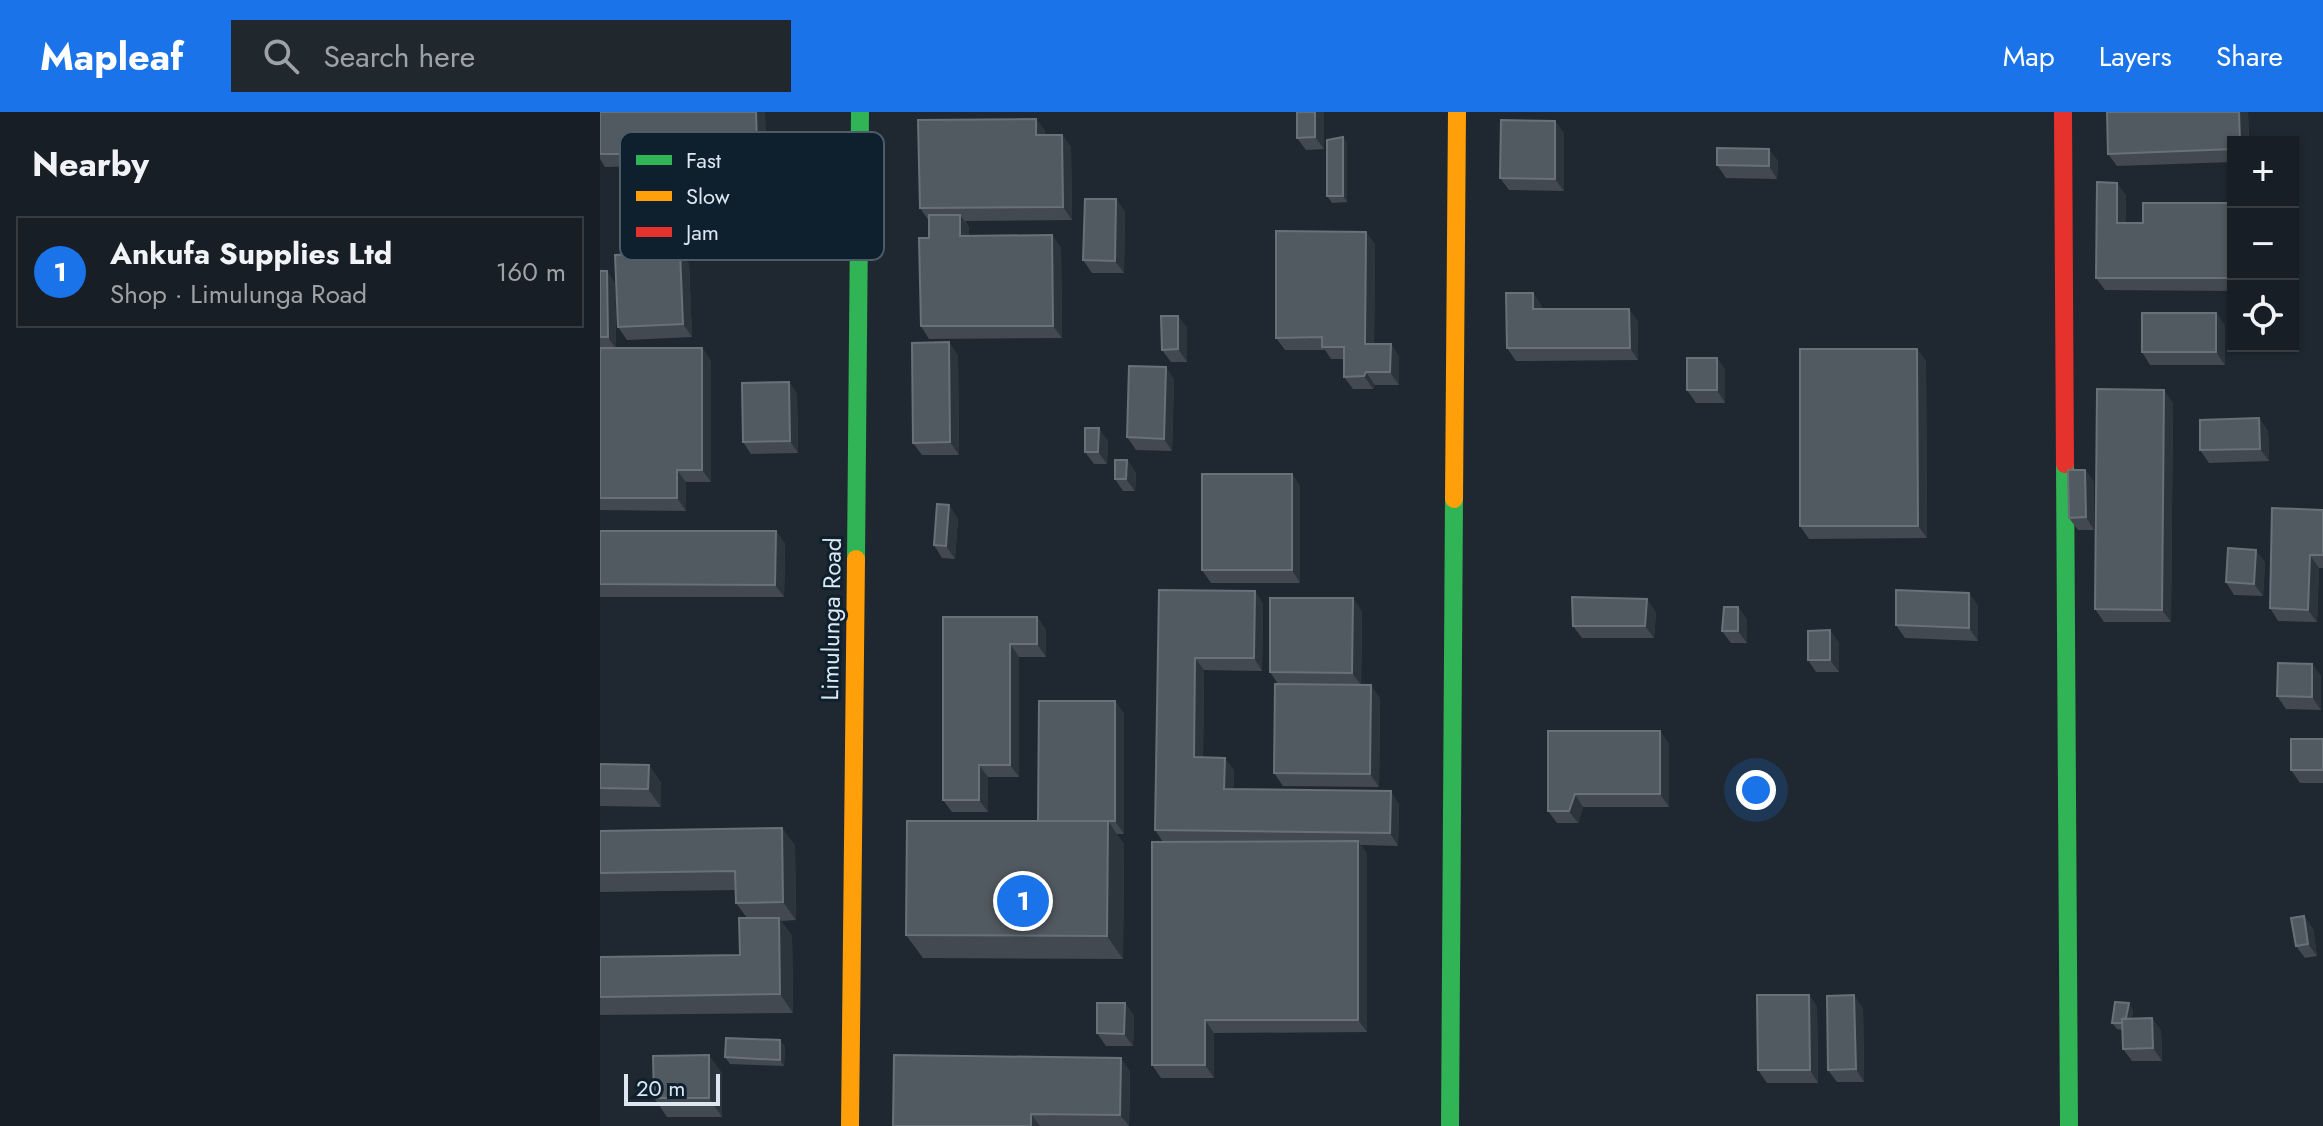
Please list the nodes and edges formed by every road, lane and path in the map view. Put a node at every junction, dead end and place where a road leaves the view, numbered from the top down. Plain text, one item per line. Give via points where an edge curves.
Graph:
1 (860, 112) edge
2 (1457, 112) edge
3 (2063, 112) edge
4 (860, 132) edge
5 (859, 260) edge
6 (850, 1126) edge
7 (1450, 1126) edge
8 (2069, 1126) edge

1 - 4 street, Limulunga Road
2 - 7 street
3 - 8 street
5 - 6 street, Limulunga Road

